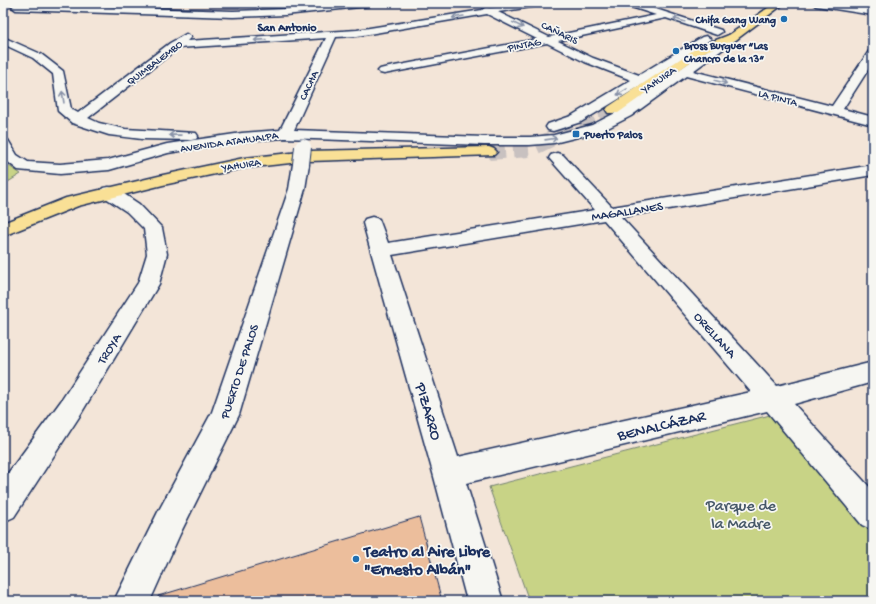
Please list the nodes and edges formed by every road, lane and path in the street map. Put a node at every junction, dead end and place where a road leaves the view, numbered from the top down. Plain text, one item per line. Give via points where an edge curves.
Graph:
1 (27, 3) edge
2 (127, 3) edge
3 (230, 3) edge
4 (369, 3) edge
5 (470, 3) edge
6 (538, 3) edge
7 (628, 3) edge
8 (781, 3) edge
9 (816, 3) edge
10 (112, 10) junction
11 (490, 12) junction
12 (873, 12) edge
13 (217, 14) junction
14 (664, 16) junction
15 (205, 23) dead end
16 (718, 31) junction
17 (192, 32) dead end
18 (332, 36) junction
19 (733, 37) junction
20 (3, 40) edge
21 (548, 40) junction
22 (174, 45) junction
23 (702, 49) junction
24 (873, 53) edge
25 (384, 71) dead end
26 (684, 72) junction
27 (641, 80) junction
28 (613, 110) tunnel mouth
29 (835, 112) junction
30 (77, 120) junction
31 (873, 122) edge
32 (285, 134) junction
33 (318, 134) junction
34 (242, 137) junction
35 (3, 143) edge
36 (487, 146) junction
37 (557, 158) dead end
38 (872, 171) edge
39 (109, 192) junction
40 (608, 213) junction
41 (372, 222) dead end
42 (3, 230) edge
43 (380, 251) junction
44 (873, 372) edge
45 (773, 398) junction
46 (448, 473) junction
47 (3, 506) edge
48 (873, 514) edge
49 (132, 601) edge
50 (485, 601) edge

1 - 10 street via 13,9
2 - 10 street
3 - 13 street
4 - 13 street via 285,12
5 - 11 street, CAÑARIS
6 - 11 street
7 - 14 street
8 - 19 main road, AVENIDA ATAHUALPA
9 - 12 street
10 - 13 street
11 -> 18 street
11 -> 21 street, CAÑARIS
13 - 15 street
16 -> 14 street
14 - 21 street, PINTAG
16 - 23 main road
16 - 27 street, AVENIDA ATAHUALPA
17 - 22 street, QUIMBALEMBO
18 -> 22 street
18 - 32 street, CACHA
19 - 23 main road
19 - 26 street, AVENIDA ATAHUALPA
30 -> 20 street via 65,111 59,73 37,56
21 - 25 street, PINTAG
21 - 27 street, CAÑARIS via 601,65
22 - 30 street, QUIMBALEMBO
23 - 28 main road, YAHUIRA
24 - 29 street
26 -> 29 street, LA PINTA
36 -> 26 street, AVENIDA ATAHUALPA via 554,139 597,128 626,113
27 -> 36 street, AVENIDA ATAHUALPA via 576,119
29 - 31 street, LA PINTA
34 -> 30 street via 127,133
32 - 33 street, AVENIDA ATAHUALPA
32 - 34 street, AVENIDA ATAHUALPA
33 - 36 street, AVENIDA ATAHUALPA
33 - 49 street, PUERTO DE PALOS via 302,156 296,189 225,416 168,523
34 - 35 street, AVENIDA ATAHUALPA via 167,149 109,165 60,169 24,167 11,158
36 - 39 main road, YAHUIRA via 244,162
37 - 40 street, ORELLANA
38 - 40 street, MAGALLANES
39 - 42 main road, YAHUIRA via 72,202
39 - 47 street, TROYA via 133,208 153,228 157,254 148,284 70,408
40 - 43 street, MAGALLANES
40 - 45 street, ORELLANA
41 - 43 street, PIZARRO
43 - 46 street, PIZARRO
44 - 45 street, BENALCÁZAR
45 - 46 street, BENALCÁZAR
45 - 48 street, ORELLANA
46 - 50 street, PIZARRO

